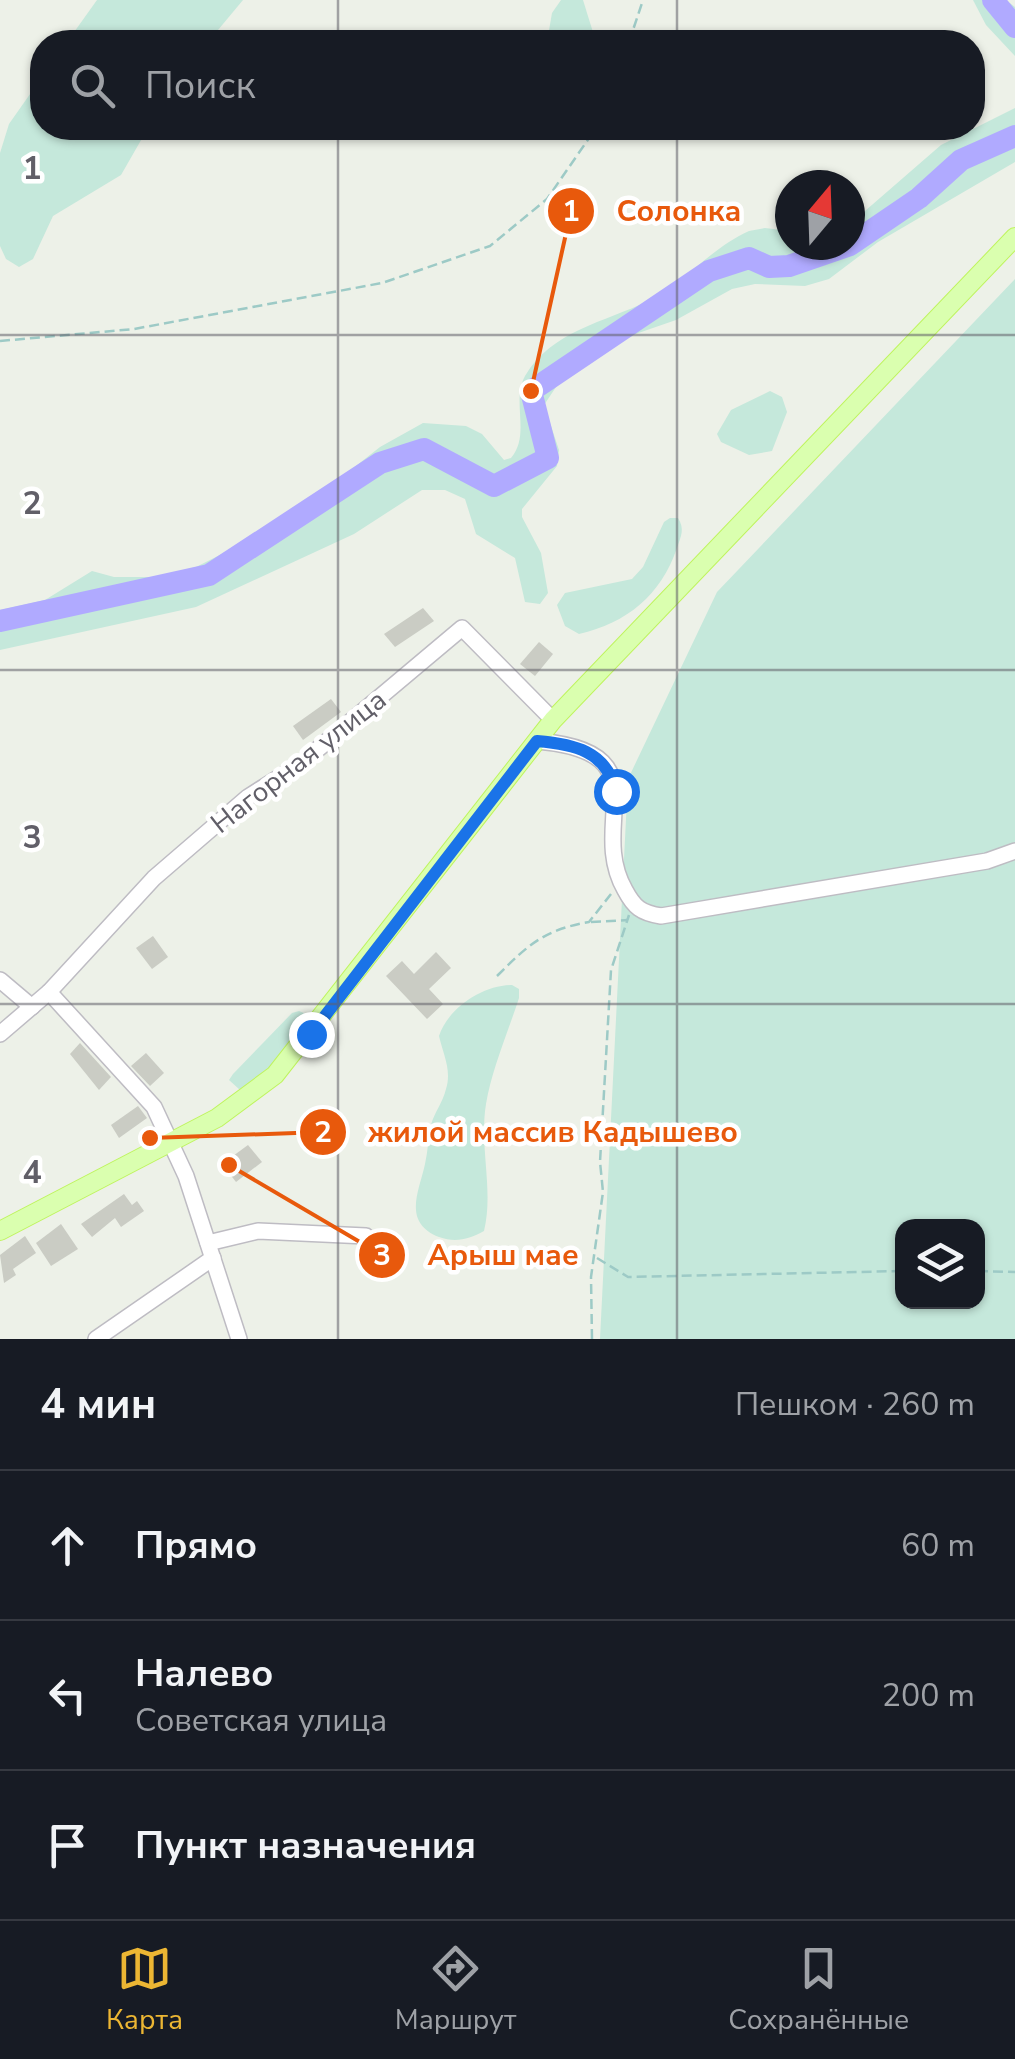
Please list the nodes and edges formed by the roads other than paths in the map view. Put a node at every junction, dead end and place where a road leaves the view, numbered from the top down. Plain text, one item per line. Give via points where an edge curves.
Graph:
1 (1015, 237) edge
2 (553, 720) junction
3 (537, 741) junction
4 (1015, 851) edge
5 (0, 980) edge
6 (49, 992) junction
7 (32, 1007) junction
8 (0, 1034) edge
9 (170, 1144) junction
10 (0, 1231) edge
11 (366, 1236) dead end
12 (210, 1250) junction
13 (96, 1339) edge
14 (238, 1339) edge

1 - 2 main road
2 - 3 main road
2 - 6 street, Нагорная улица via 462,628 154,878
3 - 4 street via 587,750 612,776 614,873 630,912 661,916
3 - 9 main road via 275,1076
5 - 7 street
6 - 7 street
6 - 9 street via 154,1107
7 - 8 street
9 - 10 main road
9 - 12 street
11 - 12 street via 258,1231
12 - 13 street
12 - 14 street

